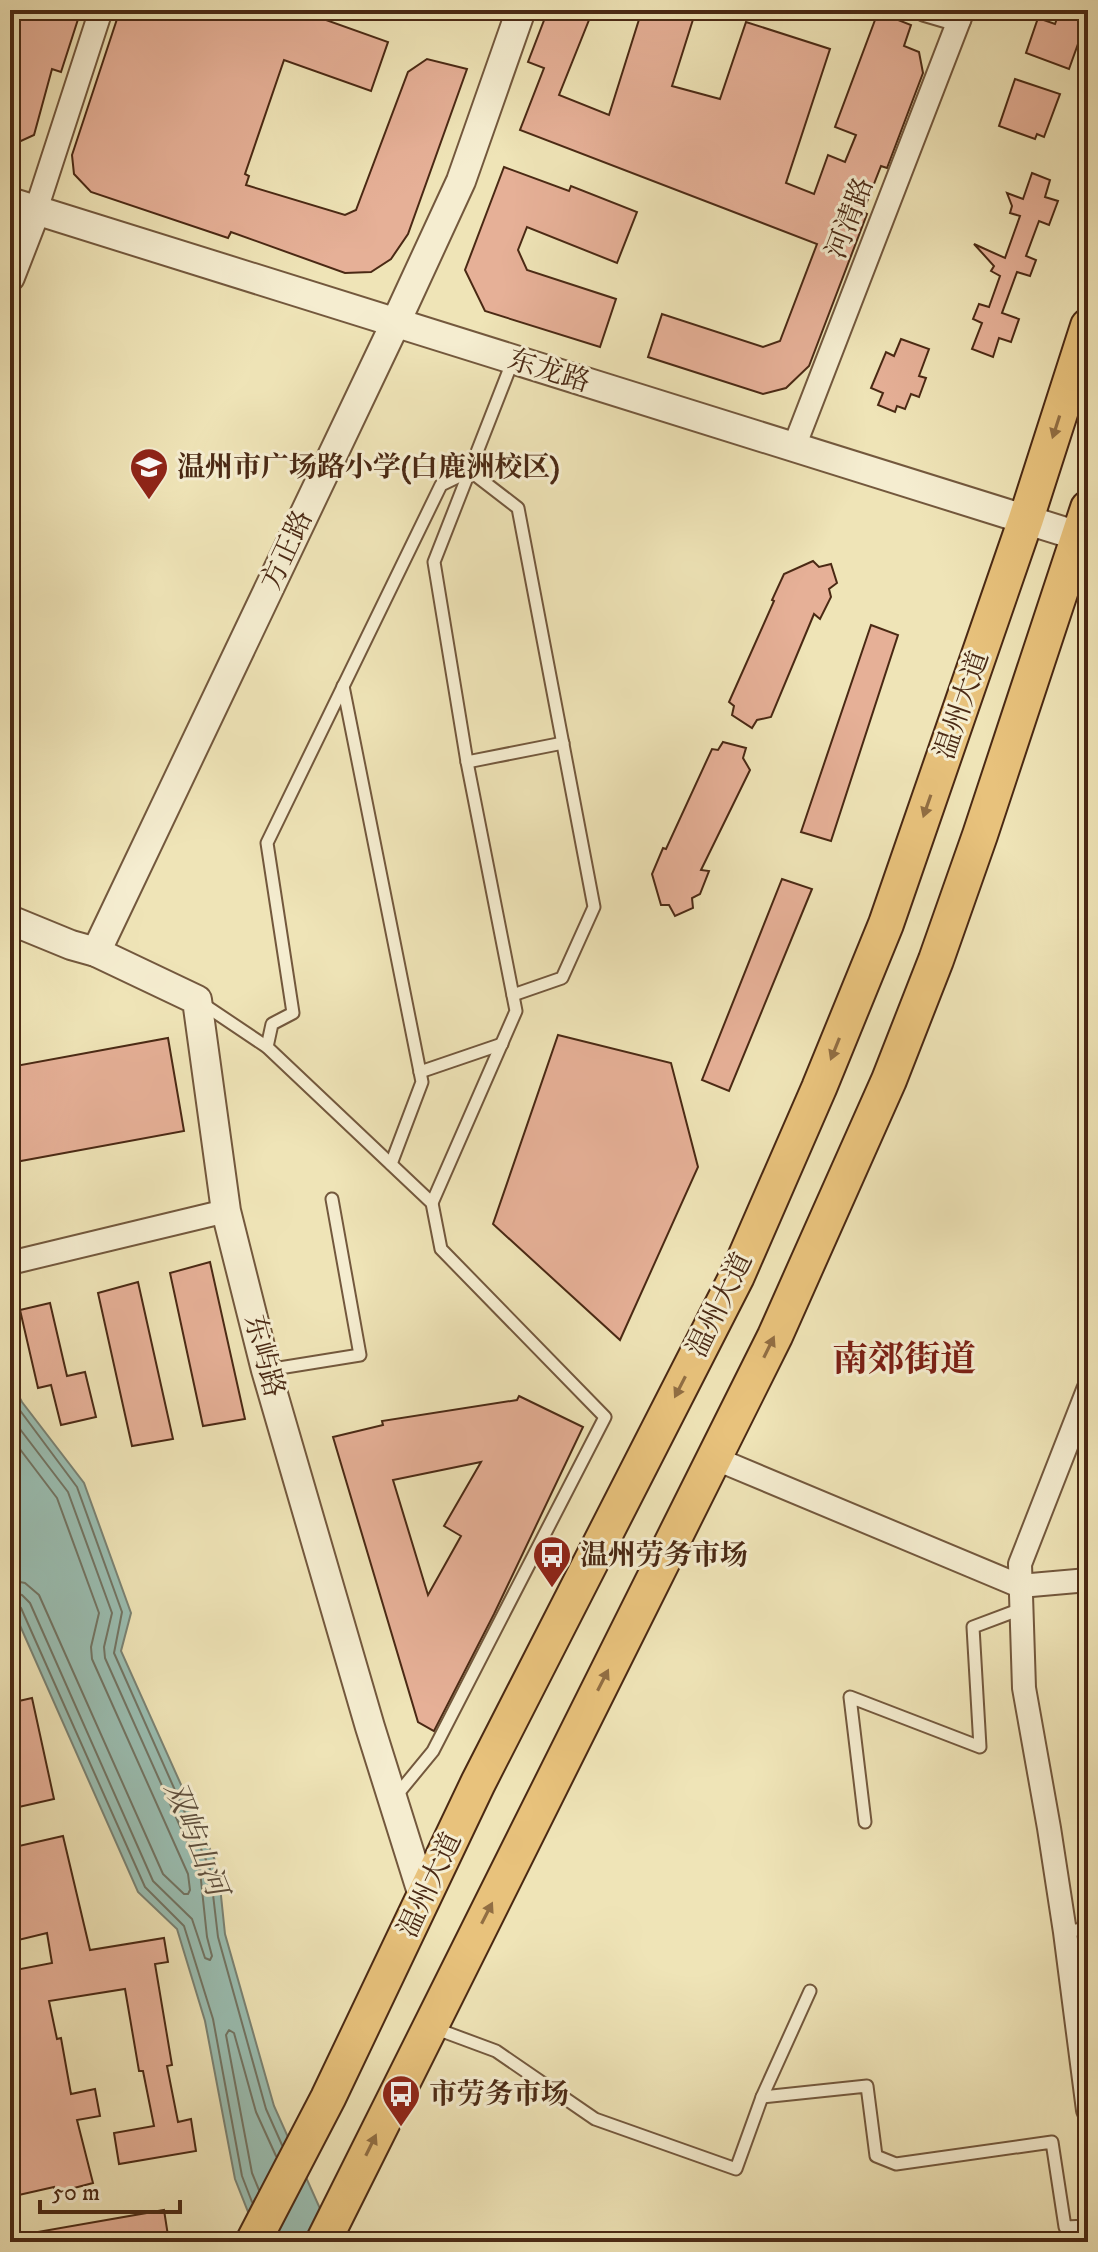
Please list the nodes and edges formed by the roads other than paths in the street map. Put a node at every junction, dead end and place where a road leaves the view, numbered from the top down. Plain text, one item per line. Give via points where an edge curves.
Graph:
1 (101, 10) edge
2 (521, 10) edge
3 (925, 10) edge
4 (961, 15) edge
5 (23, 206) edge
6 (10, 277) edge
7 (395, 324) junction
8 (1088, 326) edge
9 (513, 360) junction
10 (794, 447) junction
11 (470, 471) junction
12 (1026, 519) junction
13 (1085, 527) edge
14 (343, 686) junction
15 (563, 743) junction
16 (467, 762) junction
17 (10, 920) edge
18 (96, 952) junction
19 (513, 995) junction
20 (197, 1000) junction
21 (502, 1044) junction
22 (267, 1047) junction
23 (420, 1072) junction
24 (391, 1164) junction
25 (332, 1199) dead end
26 (432, 1203) junction
27 (226, 1211) junction
28 (10, 1263) edge
29 (266, 1370) junction
30 (1088, 1390) edge
31 (714, 1458) junction
32 (1088, 1580) edge
33 (1020, 1586) junction
34 (1021, 1609) junction
35 (393, 1800) junction
36 (865, 1822) dead end
37 (424, 1899) junction
38 (1088, 1928) edge
39 (1065, 1932) junction
40 (810, 1991) dead end
41 (430, 2026) junction
42 (762, 2097) junction
43 (1088, 2110) edge
44 (1088, 2226) edge
45 (329, 2228) edge
46 (256, 2236) edge

1 - 5 street
2 - 7 street, 方正路 via 461,181
3 - 4 street
4 - 10 street, 河清路
5 - 6 street
5 - 7 street, 东龙路
7 - 9 street, 东龙路
7 - 18 street, 方正路
8 -> 12 main road, 温州大道
9 - 10 street, 东龙路
9 - 11 lane
10 - 12 street, 东龙路
11 - 14 lane via 441,485
11 - 15 lane via 518,508
11 - 16 lane via 434,562
12 - 13 street, 东龙路
12 -> 37 main road, 温州大道 via 886,924 813,1102 737,1276
31 -> 13 main road, 温州大道 via 775,1336 894,1067
14 - 22 lane via 267,843 293,1013 272,1024
14 - 23 lane
15 - 16 lane
15 - 19 lane via 594,907 562,978
16 - 19 lane
17 - 18 street
18 - 20 street
19 - 21 lane via 516,1011
20 - 22 lane
20 - 27 street, 东屿路
21 - 23 lane
21 - 26 lane
22 - 24 lane
23 - 24 lane via 422,1082
24 - 26 lane
25 - 29 lane via 360,1355
26 - 35 lane via 441,1249 605,1417 433,1751
27 - 28 street
27 - 29 street, 东屿路
29 - 35 street, 东屿路
30 - 33 street via 1020,1564
31 - 33 street
41 -> 31 main road, 温州大道
32 - 33 street
33 - 34 street
34 - 36 lane via 973,1627 980,1747 850,1697
34 - 39 street via 1024,1688
35 - 37 street, 东屿路
37 - 46 main road, 温州大道
38 - 39 lane
39 - 43 street
40 - 42 lane
41 - 42 lane via 496,2051 595,2119 736,2169
45 -> 41 main road, 温州大道
42 - 44 lane via 867,2086 876,2156 896,2164 1052,2142 1065,2227

